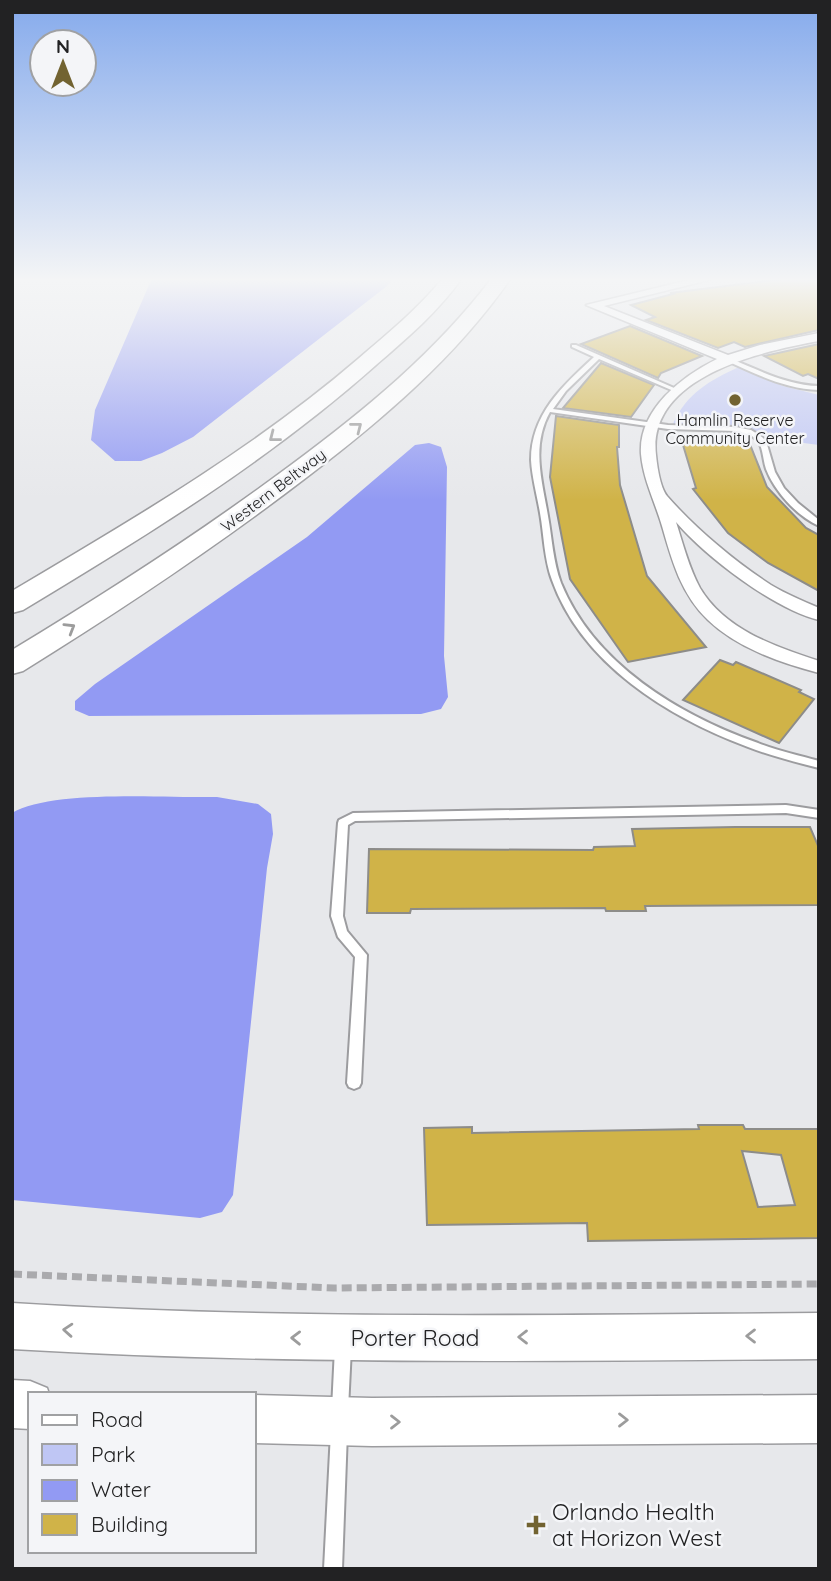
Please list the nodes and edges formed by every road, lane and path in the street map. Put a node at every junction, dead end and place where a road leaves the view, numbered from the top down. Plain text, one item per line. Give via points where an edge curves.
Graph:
1 (378, 352) edge
2 (438, 352) edge
3 (587, 352) edge
4 (709, 352) edge
5 (753, 352) edge
6 (598, 357) junction
7 (727, 359) junction
8 (819, 388) edge
9 (678, 391) junction
10 (547, 410) junction
11 (654, 425) junction
12 (659, 494) junction
13 (819, 524) edge
14 (12, 604) edge
15 (819, 615) edge
16 (12, 664) edge
17 (819, 667) edge
18 (819, 765) edge
19 (819, 814) edge
20 (354, 1083) dead end
21 (12, 1274) edge
22 (819, 1284) edge
23 (12, 1326) edge
24 (819, 1336) edge
25 (343, 1339) junction
26 (256, 1419) edge
27 (819, 1419) edge
28 (340, 1421) junction
29 (333, 1569) edge

1 -> 14 highway via 263,445
16 -> 2 highway, Western Beltway via 259,502 368,418
3 - 6 lane
4 - 7 street
5 - 7 street
6 - 9 lane
6 - 10 lane via 567,384
7 - 8 lane via 788,384
7 - 9 street
9 - 11 street
10 - 11 lane
10 - 18 lane via 536,438 534,461 556,582 579,628 629,678 702,724 753,746
11 - 12 street via 648,443 649,465
11 - 13 lane via 746,430 756,435 767,449 775,481
12 - 15 street via 696,535 766,589
12 - 17 street via 684,573 695,595 718,620 753,642
19 - 20 lane via 786,809 353,817 343,823 337,916 345,941 361,955
21 - 22 path via 334,1288
25 -> 23 street, Porter Road via 130,1335
24 -> 25 street, Porter Road
25 - 28 lane
26 - 28 street
28 -> 27 street
28 - 29 lane

